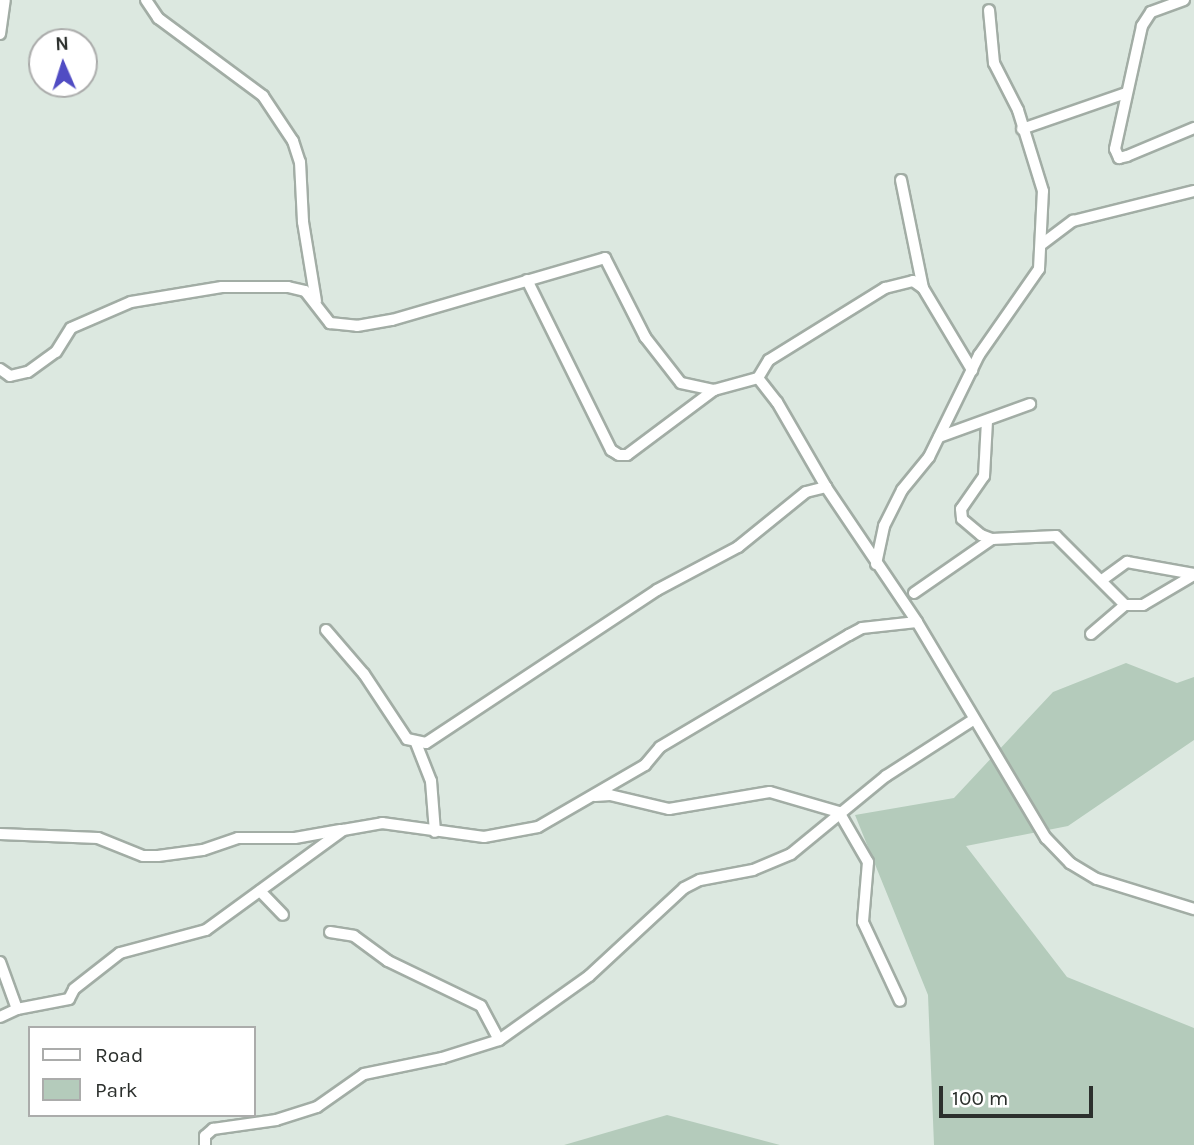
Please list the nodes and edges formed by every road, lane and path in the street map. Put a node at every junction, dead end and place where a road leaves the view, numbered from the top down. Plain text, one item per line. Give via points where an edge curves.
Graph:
1 (5, 0) edge
2 (146, 0) edge
3 (1184, 0) edge
4 (989, 10) dead end
5 (0, 34) edge
6 (1126, 93) junction
7 (1194, 128) edge
8 (1022, 130) junction
9 (901, 180) dead end
10 (1194, 191) edge
11 (1042, 244) junction
12 (527, 280) junction
13 (923, 288) junction
14 (316, 302) junction
15 (0, 369) edge
16 (972, 370) junction
17 (758, 379) junction
18 (714, 390) junction
19 (1030, 404) dead end
20 (987, 421) junction
21 (939, 437) junction
22 (826, 487) junction
23 (992, 539) junction
24 (876, 565) junction
25 (1194, 574) edge
26 (1102, 580) junction
27 (914, 593) dead end
28 (1125, 605) junction
29 (917, 622) junction
30 (326, 630) dead end
31 (1091, 634) dead end
32 (973, 720) junction
33 (416, 743) junction
34 (607, 792) junction
35 (839, 812) junction
36 (343, 830) junction
37 (435, 832) junction
38 (0, 834) edge
39 (260, 891) junction
40 (1194, 909) edge
41 (282, 915) dead end
42 (330, 932) dead end
43 (0, 962) edge
44 (900, 1001) dead end
45 (17, 1009) junction
46 (0, 1017) edge
47 (499, 1040) junction
48 (205, 1145) edge

1 - 5 street
2 - 14 street via 158,18 262,96 293,141 300,162 303,222
3 - 6 street via 1151,12 1142,26
4 - 8 street via 993,62 1011,93
6 - 7 street via 1116,136 1119,158
6 - 8 street
8 - 11 street via 1043,191
9 - 13 street
10 - 11 street via 1073,221
11 - 16 street via 1040,269
12 - 14 street via 357,326 330,323
12 - 18 street via 605,258 645,337 670,373 688,387
12 - 18 street via 611,450 627,454
13 - 16 street
13 - 17 street via 913,281 885,288 769,360
14 - 15 street via 299,288 255,285 131,302 71,328 56,352 28,372 10,376
16 - 21 street
17 - 18 street
17 - 22 street via 777,402
19 - 20 street
20 - 21 street
20 - 23 street via 984,475 961,509 962,519
21 - 24 street via 897,499 884,526
22 - 24 street
22 - 33 street via 806,492 738,547 657,590 475,714 426,743
23 - 26 street via 1056,536
23 - 27 street
24 - 29 street
25 - 26 street via 1127,562
25 - 28 street via 1143,605
26 - 28 street
28 - 31 street
29 - 32 street
29 - 34 street via 862,628 849,635 660,747 645,765
30 - 33 street via 364,674 407,739
32 - 35 street
32 - 40 street via 1022,805 1070,863 1097,879
33 - 37 street via 431,781
34 - 35 street via 669,809 770,792
34 - 37 street via 512,835
35 - 44 street via 867,862 863,922
35 - 47 street via 792,854 753,870 700,880 684,888 589,976
36 - 37 street via 382,823
36 - 38 street via 295,838 238,838 203,850 150,856 98,838
36 - 39 street
39 - 41 street
39 - 45 street via 206,930 120,953 74,989 69,999
42 - 47 street via 354,936 388,961 481,1006
43 - 45 street
45 - 46 street
47 - 48 street via 364,1074 317,1107 265,1122 213,1129 205,1136

